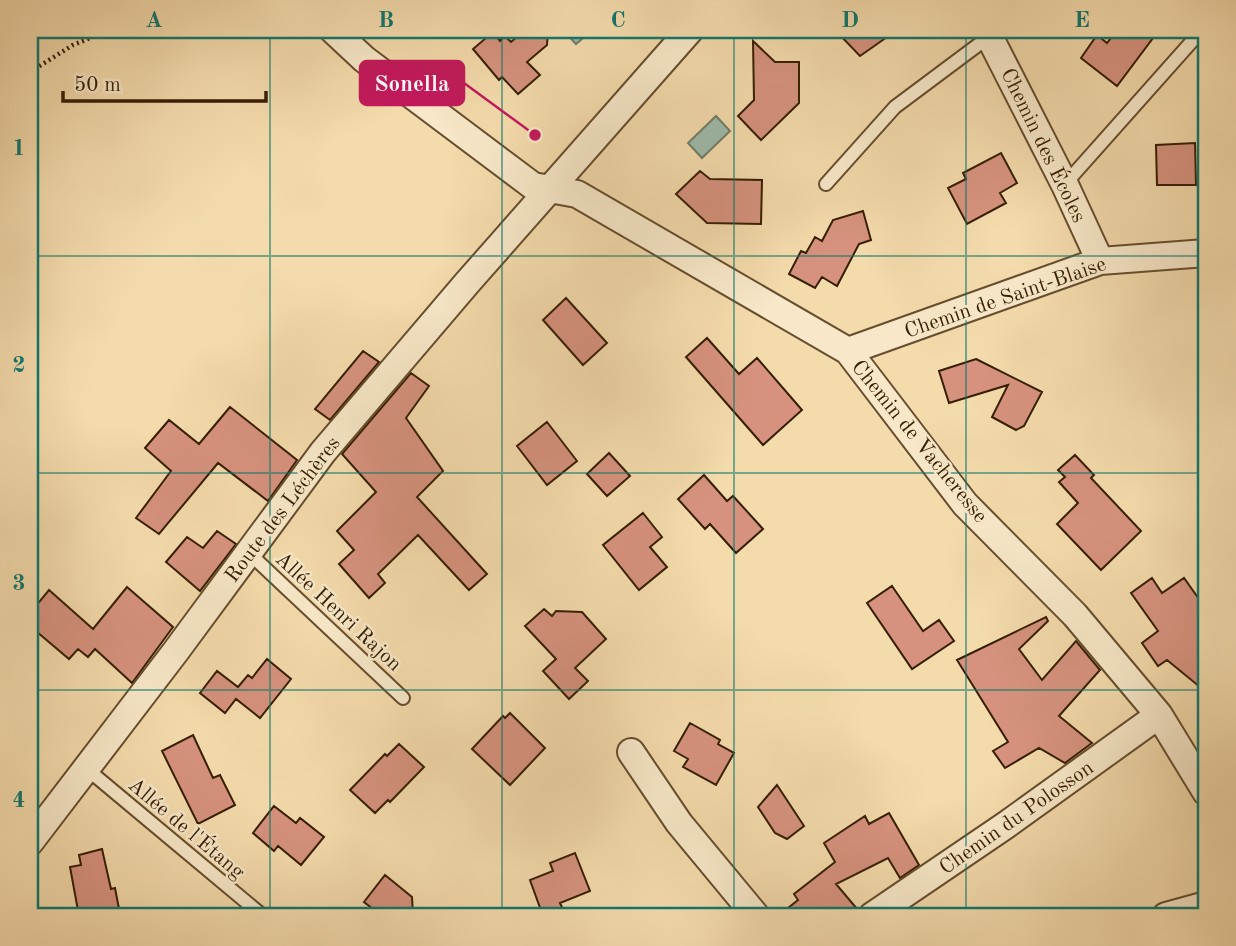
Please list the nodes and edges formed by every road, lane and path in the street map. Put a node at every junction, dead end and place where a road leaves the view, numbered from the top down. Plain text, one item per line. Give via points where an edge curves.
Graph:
1 (110, 30) edge
2 (333, 30) edge
3 (690, 30) edge
4 (1202, 30) edge
5 (988, 33) edge
6 (30, 72) edge
7 (826, 184) dead end
8 (1065, 185) junction
9 (551, 189) junction
10 (1206, 253) edge
11 (1100, 261) junction
12 (848, 351) junction
13 (249, 553) junction
14 (403, 698) dead end
15 (1158, 715) junction
16 (631, 752) dead end
17 (87, 769) junction
18 (1206, 792) edge
19 (30, 842) edge
20 (1206, 905) edge
21 (263, 916) edge
22 (756, 916) edge
23 (872, 916) edge
24 (1166, 916) edge

1 - 6 path
2 - 9 street, Chemin de Vacheresse via 364,59 533,186
3 - 9 street, Route des Léchères
4 - 8 lane
5 - 7 lane via 895,107
5 - 8 street, Chemin des Écoles
8 - 11 street, Chemin des Écoles
9 - 12 street, Chemin de Vacheresse via 577,194
9 - 13 street, Route des Léchères via 323,452
10 - 11 street, Chemin de Saint-Blaise
11 - 12 street, Chemin de Saint-Blaise
12 - 15 street, Chemin de Vacheresse via 965,504 1074,615
13 - 14 lane, Allée Henri Rajon
13 - 17 street, Route des Léchères
15 - 18 street, Chemin de Vacheresse
15 - 23 street, Chemin du Polosson
16 - 22 street via 678,823
17 - 19 street, Route des Léchères
17 - 21 lane, Allée de l'Étang
20 - 24 street

